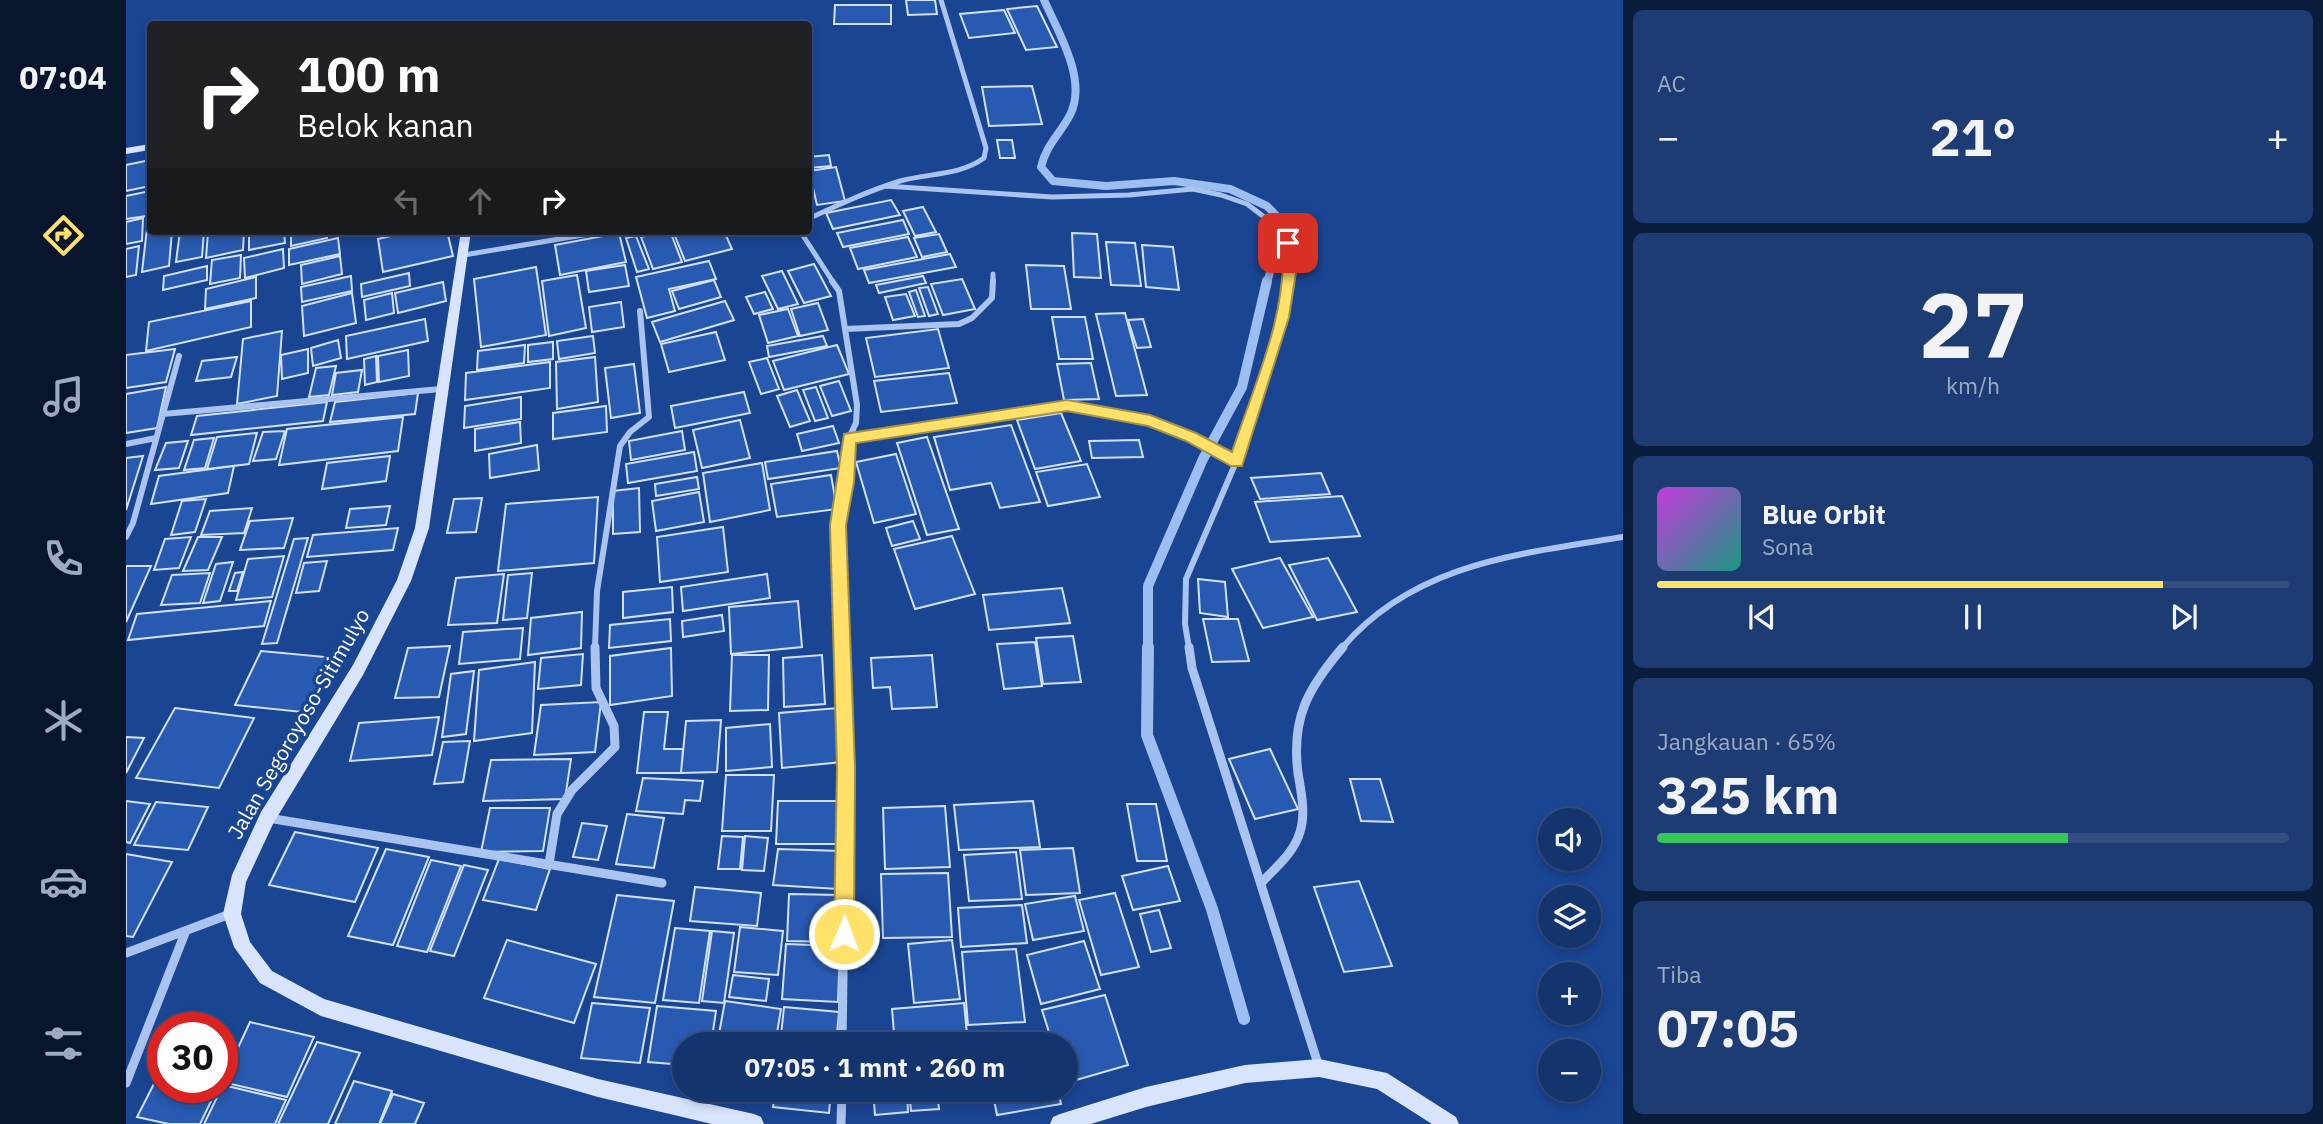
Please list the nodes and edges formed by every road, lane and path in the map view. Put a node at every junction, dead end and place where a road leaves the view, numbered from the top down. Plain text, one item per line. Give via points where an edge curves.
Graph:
1 (941, 0) edge
2 (147, 148) edge
3 (126, 151) edge
4 (885, 187) junction
5 (812, 217) edge
6 (466, 235) edge
7 (583, 235) edge
8 (803, 235) edge
9 (464, 255) junction
10 (993, 274) dead end
11 (640, 311) dead end
12 (845, 329) junction
13 (179, 356) dead end
14 (441, 389) junction
15 (163, 414) junction
16 (849, 438) junction
17 (156, 439) junction
18 (126, 443) edge
19 (1237, 462) junction
20 (126, 537) edge
21 (1623, 537) edge
22 (267, 818) junction
23 (549, 864) junction
24 (662, 883) dead end
25 (1261, 883) junction
26 (232, 914) junction
27 (185, 933) junction
28 (126, 953) edge
29 (842, 1032) edge
30 (1319, 1068) junction
31 (126, 1083) edge
32 (842, 1102) edge
33 (754, 1124) edge
34 (841, 1124) edge
35 (1060, 1124) edge
36 (1449, 1124) edge

1 - 4 street via 986,148 984,158 958,172 913,177
2 - 3 main road
4 - 5 street
4 - 19 street via 1052,197 1192,189 1247,204 1272,223 1288,243 1289,279 1282,317
6 - 9 main road, Jalan Segoroyoso-Sitimulyo
7 - 9 street
8 - 12 street via 835,284
9 - 14 main road, Jalan Segoroyoso-Sitimulyo
10 - 12 street via 992,298 972,318 958,324
11 - 23 street via 649,417 620,446 594,632 596,688 614,726 615,747 572,790 557,814
12 - 16 street via 857,405
13 - 15 street
14 - 15 street
14 - 22 main road, Jalan Segoroyoso-Sitimulyo via 422,528 404,581 358,670
15 - 17 street
16 - 19 street via 1067,406 1150,420
16 - 29 street via 838,525 846,768
17 - 18 street
17 - 20 street
19 - 25 street via 1186,579 1185,624 1192,667
21 - 25 street via 1471,565 1386,603 1339,648 1304,697 1296,742 1303,825 1288,854
22 - 23 street
22 - 26 main road, Jalan Segoroyoso-Sitimulyo via 238,881
23 - 24 street
25 - 30 street
26 - 27 street
26 - 33 main road, Jalan Segoroyoso-Sitimulyo via 243,947 266,977 321,1007 598,1088
27 - 28 street
27 - 31 street
30 - 35 main road via 1245,1074 1146,1097
30 - 36 main road via 1380,1080
32 - 34 street

